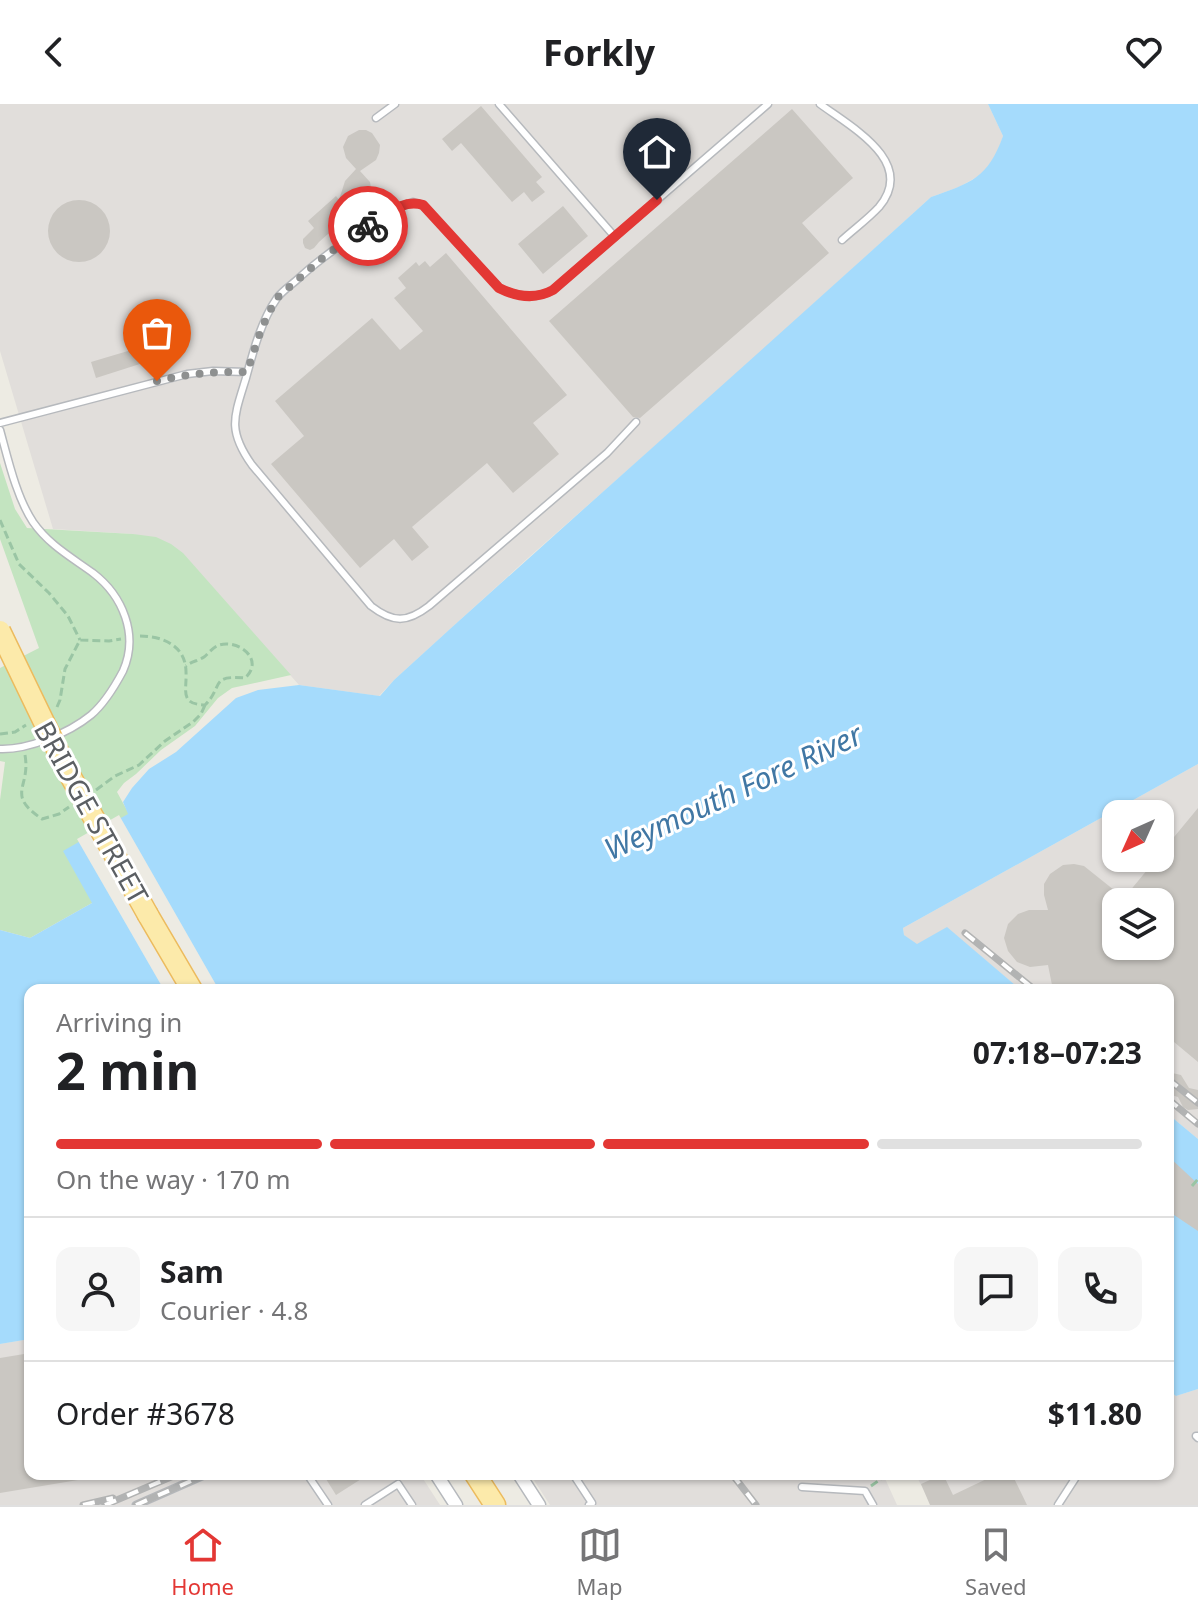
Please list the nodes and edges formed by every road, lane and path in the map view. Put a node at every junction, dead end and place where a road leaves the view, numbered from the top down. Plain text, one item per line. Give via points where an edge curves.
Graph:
1 (395, 104) edge
2 (499, 104) edge
3 (768, 104) edge
4 (820, 104) edge
5 (376, 118) dead end
6 (615, 237) junction
7 (842, 240) dead end
8 (247, 372) junction
9 (636, 422) dead end
10 (0, 423) edge
11 (0, 430) edge
12 (0, 520) edge
13 (0, 631) edge
14 (130, 637) junction
15 (80, 640) junction
16 (186, 666) junction
17 (205, 705) junction
18 (57, 707) dead end
19 (36, 720) dead end
20 (0, 734) edge
21 (0, 749) edge
22 (128, 769) dead end
23 (189, 984) edge
24 (1198, 1179) edge
25 (1192, 1186) dead end
26 (193, 1480) edge
27 (311, 1480) edge
28 (440, 1480) edge
29 (479, 1480) edge
30 (523, 1480) edge
31 (577, 1480) edge
32 (880, 1480) edge
33 (1074, 1480) edge
34 (802, 1487) dead end
35 (865, 1491) junction
36 (136, 1505) edge
37 (328, 1505) edge
38 (365, 1505) edge
39 (412, 1505) edge
40 (456, 1505) edge
41 (495, 1505) edge
42 (539, 1505) edge
43 (589, 1505) edge
44 (873, 1505) edge
45 (1058, 1505) edge

1 - 5 lane
2 - 6 lane
3 - 6 lane
4 - 7 lane via 876,147 890,172 885,199
6 - 8 lane via 553,290 528,297 499,288 423,205 401,206 344,241 278,297
8 - 9 lane via 235,413 241,449 371,606 393,619 406,619 429,606
8 - 10 lane via 187,374
11 - 14 lane via 33,522 59,550 108,587 126,617
12 - 15 path via 19,564 68,616
13 - 23 main road, BRIDGE STREET, bridge via 67,770
14 - 15 path
14 - 16 path via 163,638 179,651
14 - 21 lane via 126,663 97,710 40,742
15 - 18 path via 65,669
16 - 17 path via 187,697
16 - 17 path via 218,646 236,646 250,655 249,675 221,679
17 - 22 path via 193,722
19 - 20 path
24 - 25 path
26 - 36 lane
27 - 37 lane
28 - 40 street
29 - 41 main road
30 - 42 street
31 - 43 lane
32 - 35 path
33 - 45 lane
34 - 35 lane
35 - 44 lane
38 - 39 lane via 398,1484

